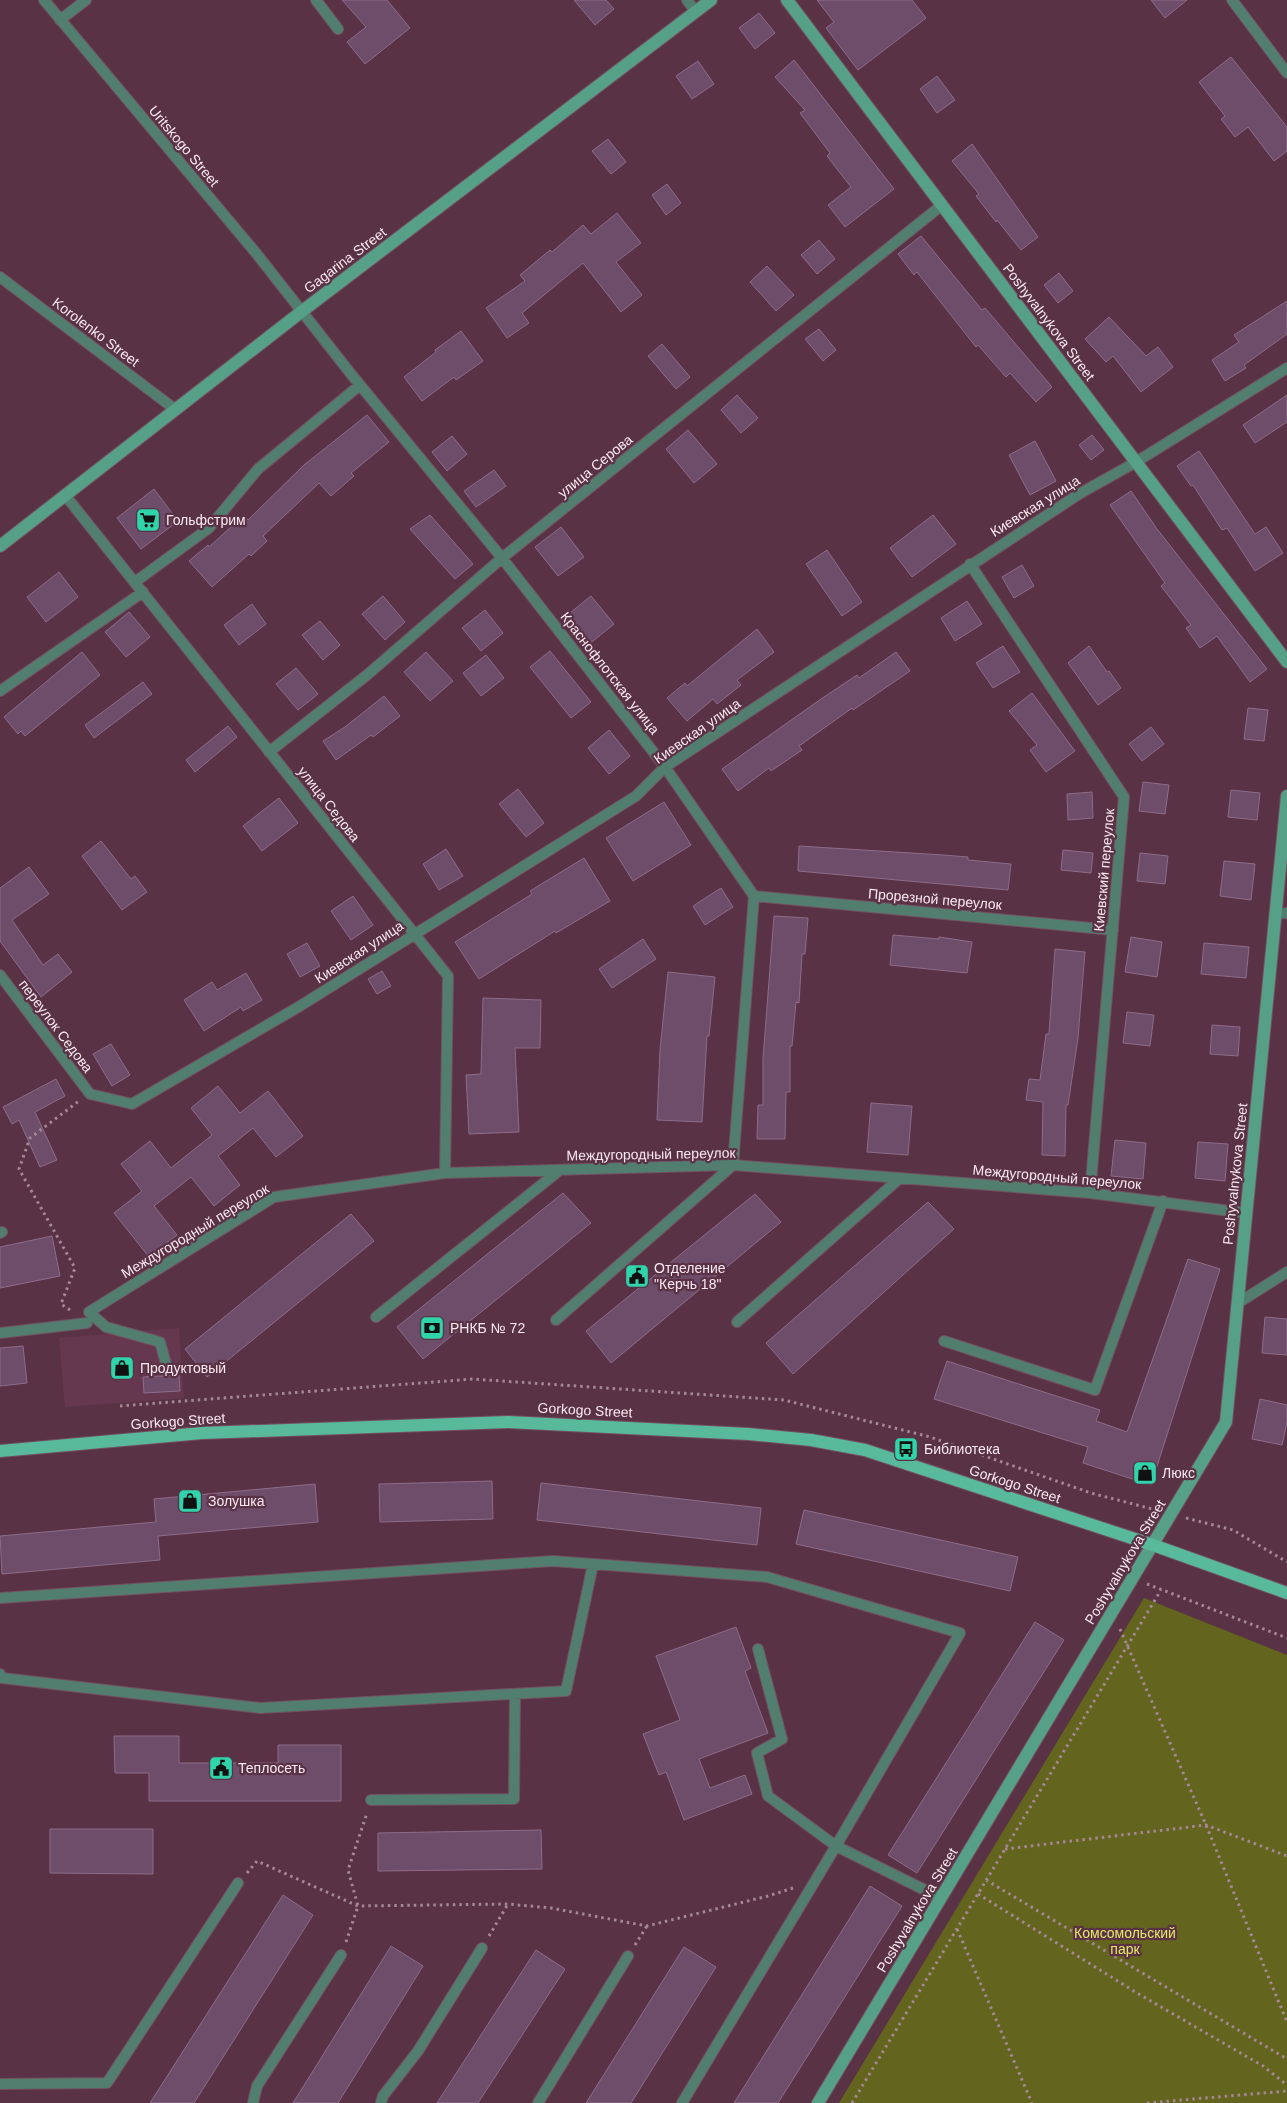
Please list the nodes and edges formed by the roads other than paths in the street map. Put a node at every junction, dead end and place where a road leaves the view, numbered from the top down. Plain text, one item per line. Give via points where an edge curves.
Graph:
1 (44, 0) edge
2 (86, 0) edge
3 (316, 0) edge
4 (687, 0) edge
5 (711, 0) edge
6 (787, 0) edge
7 (1232, 0) edge
8 (696, 12) junction
9 (60, 20) junction
10 (338, 29) dead end
11 (1287, 73) edge
12 (942, 205) junction
13 (0, 277) edge
14 (301, 312) junction
15 (1287, 368) edge
16 (360, 385) junction
17 (176, 410) junction
18 (1136, 462) junction
19 (65, 495) junction
20 (0, 546) edge
21 (502, 558) junction
22 (970, 564) junction
23 (135, 582) junction
24 (143, 592) junction
25 (1287, 662) edge
26 (0, 691) edge
27 (270, 752) junction
28 (666, 767) junction
29 (1287, 796) edge
30 (754, 896) junction
31 (1281, 913) edge
32 (1113, 930) junction
33 (414, 933) junction
34 (0, 975) edge
35 (90, 1094) joint
36 (733, 1165) junction
37 (560, 1170) junction
38 (445, 1173) junction
39 (900, 1178) junction
40 (1090, 1193) junction
41 (1163, 1201) junction
42 (1246, 1213) junction
43 (1287, 1272) edge
44 (1238, 1303) junction
45 (376, 1317) dead end
46 (556, 1320) dead end
47 (737, 1322) dead end
48 (87, 1323) road end
49 (0, 1333) edge
50 (944, 1341) dead end
51 (166, 1364) dead end
52 (0, 1451) edge
53 (1153, 1545) junction
54 (593, 1564) junction
55 (1287, 1593) edge
56 (0, 1598) edge
57 (758, 1649) dead end
58 (0, 1674) edge
59 (515, 1694) junction
60 (371, 1800) road end
61 (836, 1846) junction
62 (238, 1884) dead end
63 (941, 1898) junction
64 (482, 1948) road end
65 (341, 1955) road end
66 (628, 1956) road end
67 (0, 2084) edge
68 (253, 2103) edge
69 (381, 2103) edge
70 (538, 2103) edge
71 (682, 2103) edge
72 (818, 2103) edge

1 - 9 lane, Uritskogo Street
2 - 9 lane
3 - 10 lane
4 - 8 lane
5 - 8 main road, Gagarina Street
6 - 12 main road, Poshyvalnykova Street
7 - 11 lane
8 - 14 main road, Gagarina Street
9 - 14 lane, Uritskogo Street via 256,253
12 - 18 main road, Poshyvalnykova Street
12 - 21 lane, улица Серова
13 - 17 lane, Korolenko Street
14 - 16 lane, Краснофлотская улица
14 - 17 main road, Gagarina Street
15 - 18 lane, Киевская улица
16 - 21 lane, Краснофлотская улица
16 - 23 lane via 258,469 209,528
17 - 19 main road, Gagarina Street
18 - 22 lane, Киевская улица via 1078,494
18 - 25 main road, Poshyvalnykova Street
19 - 20 main road, Gagarina Street
19 - 23 lane, улица Седова
21 - 27 lane, улица Серова via 367,675
21 - 28 lane, Краснофлотская улица
22 - 28 lane, Киевская улица
22 - 32 lane, Киевский переулок via 1124,797
23 - 24 lane, улица Седова
24 - 26 lane
24 - 27 lane, улица Седова
27 - 33 lane, улица Седова
28 - 30 lane, Краснофлотская улица
28 - 33 lane, Киевская улица via 636,796
29 - 31 main road, Poshyvalnykova Street
30 - 32 lane, Прорезной переулок
30 - 36 lane
31 - 42 main road, Poshyvalnykova Street
32 - 40 lane, Киевский переулок
33 - 35 lane, Киевская улица via 300,1006 132,1104
33 - 38 lane, улица Седова via 448,976
34 - 35 lane, переулок Седова
36 - 37 lane, Междугородный переулок
36 - 39 lane, Междугородный переулок
36 - 46 lane
37 - 38 lane, Междугородный переулок
37 - 45 lane
38 - 51 lane, Междугородный переулок via 274,1197 89,1312 106,1327 160,1342
39 - 40 lane, Междугородный переулок
39 - 47 lane
40 - 41 lane, Междугородный переулок
41 - 42 lane, Междугородный переулок
41 - 50 lane via 1094,1390
42 - 44 main road, Poshyvalnykova Street
43 - 44 lane
44 - 53 main road, Poshyvalnykova Street via 1226,1422
48 - 49 lane
52 - 53 main road, Gorkogo Street via 202,1433 508,1422 748,1434 811,1440 865,1450
53 - 55 main road, Gorkogo Street
53 - 63 main road, Poshyvalnykova Street
54 - 56 lane via 553,1562
54 - 59 lane via 566,1691
54 - 61 lane via 767,1577 960,1633
57 - 61 lane via 782,1739 756,1754 768,1796
58 - 59 lane via 2,1678 260,1708
59 - 60 lane via 514,1799
61 - 63 lane
61 - 71 lane
62 - 67 lane via 107,2083
63 - 72 main road, Poshyvalnykova Street
64 - 69 lane via 418,2051
65 - 68 lane via 257,2086
66 - 70 lane

